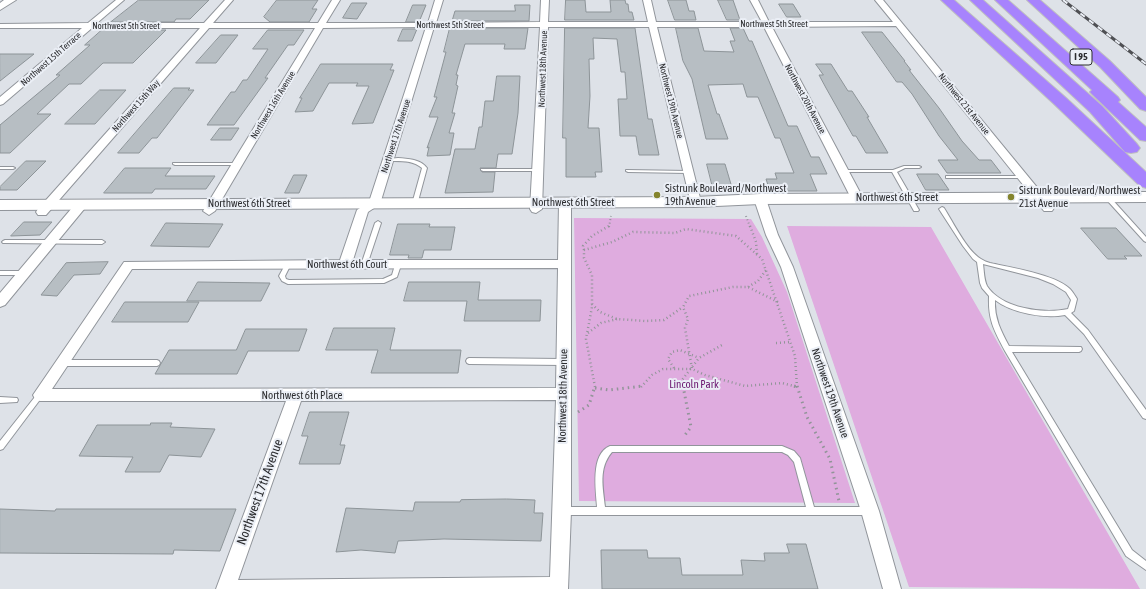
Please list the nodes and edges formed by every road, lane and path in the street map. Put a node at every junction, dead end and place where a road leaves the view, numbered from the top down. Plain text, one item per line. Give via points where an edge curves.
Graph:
1 (11, 0) edge
2 (120, 0) edge
3 (229, 0) edge
4 (336, 0) edge
5 (439, 0) edge
6 (546, 0) edge
7 (647, 0) edge
8 (754, 0) edge
9 (879, 0) edge
10 (934, 0) edge
11 (947, 0) edge
12 (961, 0) edge
13 (976, 0) edge
14 (990, 0) edge
15 (1001, 0) edge
16 (1015, 0) edge
17 (1033, 0) edge
18 (0, 7) edge
19 (544, 24) junction
20 (652, 24) junction
21 (765, 24) junction
22 (899, 24) junction
23 (207, 25) junction
24 (321, 25) junction
25 (432, 25) junction
26 (0, 26) edge
27 (89, 26) junction
28 (1017, 62) junction
29 (0, 102) edge
30 (1146, 106) edge
31 (1146, 115) edge
32 (1146, 130) edge
33 (1146, 136) edge
34 (1132, 148) junction
35 (388, 160) junction
36 (176, 164) dead end
37 (238, 164) junction
38 (919, 167) dead end
39 (0, 168) edge
40 (14, 168) dead end
41 (483, 170) dead end
42 (539, 170) junction
43 (628, 171) dead end
44 (842, 171) junction
45 (894, 171) junction
46 (688, 172) junction
47 (1143, 172) edge
48 (948, 177) dead end
49 (1024, 177) junction
50 (1146, 197) edge
51 (856, 198) junction
52 (695, 202) junction
53 (1112, 202) junction
54 (1045, 203) junction
55 (415, 204) junction
56 (762, 204) junction
57 (912, 204) junction
58 (0, 206) edge
59 (536, 206) junction
60 (565, 206) junction
61 (368, 207) junction
62 (45, 208) junction
63 (79, 208) junction
64 (211, 208) junction
65 (1146, 208) edge
66 (942, 209) junction
67 (0, 212) edge
68 (611, 216) dead end
69 (746, 216) dead end
70 (378, 223) dead end
71 (1146, 240) edge
72 (5, 242) dead end
73 (50, 242) junction
74 (102, 242) dead end
75 (584, 250) junction
76 (757, 254) junction
77 (980, 261) junction
78 (565, 264) junction
79 (345, 265) junction
80 (364, 265) junction
81 (398, 265) junction
82 (287, 266) junction
83 (766, 270) junction
84 (0, 273) edge
85 (24, 273) junction
86 (748, 287) junction
87 (992, 295) junction
88 (0, 302) edge
89 (778, 302) junction
90 (592, 304) junction
91 (682, 307) junction
92 (1066, 312) junction
93 (617, 319) junction
94 (587, 335) junction
95 (790, 342) junction
96 (776, 343) dead end
97 (722, 345) dead end
98 (1007, 349) junction
99 (1079, 349) dead end
100 (689, 353) junction
101 (699, 358) junction
102 (469, 361) dead end
103 (564, 362) junction
104 (62, 363) junction
105 (156, 363) dead end
106 (674, 368) junction
107 (692, 369) junction
108 (797, 387) junction
109 (595, 388) junction
110 (563, 394) junction
111 (40, 396) junction
112 (295, 396) junction
113 (0, 400) edge
114 (15, 400) dead end
115 (1146, 416) edge
116 (563, 422) junction
117 (685, 435) dead end
118 (0, 447) edge
119 (562, 511) junction
120 (601, 511) junction
121 (812, 511) junction
122 (841, 511) junction
123 (870, 511) junction
124 (1146, 566) edge
125 (559, 587) edge
126 (225, 589) edge
127 (230, 589) edge
128 (892, 589) edge

1 - 18 street
2 - 27 street, Northwest 15th Terrace
3 - 23 street, Northwest 15th Way
4 - 24 street, Northwest 16th Avenue
5 - 25 street, Northwest 17th Avenue
6 - 19 street, Northwest 18th Avenue
7 - 20 street, Northwest 19th Avenue
8 - 21 street, Northwest 20th Avenue
9 - 22 street, Northwest 21st Avenue
10 - 28 highway
11 - 28 highway
12 - 34 highway
13 - 34 highway via 1088,100
14 - 33 highway via 1062,60
15 - 32 highway
16 - 31 highway, I 95
17 - 30 highway via 1105,64
19 - 20 street, Northwest 5th Street
19 - 25 street, Northwest 5th Street
19 - 42 street, Northwest 18th Avenue
20 - 21 street, Northwest 5th Street
20 - 46 street, Northwest 19th Avenue
21 - 22 street, Northwest 5th Street
21 - 44 street, Northwest 20th Avenue
22 - 49 street, Northwest 21st Avenue
23 - 24 street, Northwest 5th Street
23 - 27 street, Northwest 5th Street
23 - 62 street, Northwest 15th Way
24 - 25 street, Northwest 5th Street
24 - 37 street, Northwest 16th Avenue
25 - 35 street, Northwest 17th Avenue
26 - 27 street, Northwest 5th Street
27 - 29 street, Northwest 15th Terrace
28 - 47 highway
34 - 47 highway
35 - 55 lane via 410,160 425,168
35 - 61 street, Northwest 17th Avenue
36 - 37 lane
37 - 64 street, Northwest 16th Avenue
38 - 45 lane via 904,167
39 - 40 lane
41 - 42 lane
42 - 59 street, Northwest 18th Avenue
43 - 46 lane
44 - 45 lane
44 - 51 street, Northwest 20th Avenue
45 - 57 lane
46 - 52 street, Northwest 19th Avenue
48 - 49 lane
49 - 54 street, Northwest 21st Avenue
50 - 53 street, Northwest 6th Street
51 - 56 street, Northwest 6th Street
51 - 57 street, Northwest 6th Street
52 - 56 street, Northwest 6th Street
52 - 60 street, Northwest 6th Street
53 - 54 street, Northwest 6th Street
53 - 65 street, Northwest 6th Street
53 - 71 lane
54 - 57 street, Northwest 6th Street
54 - 66 street, Northwest 6th Street
55 - 59 street, Northwest 6th Street
55 - 61 street, Northwest 6th Street
56 - 57 street, Northwest 6th Street
56 - 60 street, Northwest 6th Street
56 - 123 street, Northwest 19th Avenue
57 - 66 street, Northwest 6th Street
58 - 62 street, Northwest 6th Street
59 - 60 street, Northwest 6th Street
59 - 61 street, Northwest 6th Street
60 - 78 street, Northwest 18th Avenue
61 - 64 street, Northwest 6th Street
61 - 79 street, Northwest 17th Avenue
62 - 63 street, Northwest 6th Street
62 - 67 street, Northwest 6th Street
63 - 64 street, Northwest 6th Street
63 - 73 street
66 - 77 lane via 970,252
68 - 75 path via 609,226 586,241
69 - 76 path via 756,242
70 - 80 lane
72 - 73 lane
73 - 74 lane
73 - 85 street
75 - 76 path via 612,242 633,232 675,233 686,229 736,236
75 - 90 path via 584,258 592,275
76 - 83 path
77 - 87 lane via 984,285
77 - 92 lane via 1052,280 1067,290 1074,301 1071,311
78 - 81 street, Northwest 6th Court
78 - 103 street, Northwest 18th Avenue
79 - 80 street, Northwest 6th Court
79 - 82 street, Northwest 6th Court
80 - 81 street, Northwest 6th Court
81 - 82 lane via 395,276 384,282 296,282 284,280 282,276
82 - 104 street, Northwest 6th Court via 128,265
83 - 86 path via 758,281
83 - 89 path
84 - 85 lane
85 - 88 street
86 - 89 path
86 - 91 path via 733,287 689,296
87 - 92 lane via 1006,304 1021,309 1055,314
87 - 98 lane via 990,314
89 - 95 path
90 - 93 path via 600,312
90 - 94 path
91 - 93 path via 664,320
91 - 100 path via 688,319 685,328
92 - 115 lane via 1086,332
93 - 94 path via 603,322 591,329
94 - 109 path
95 - 96 path
95 - 108 path via 795,356
97 - 101 path
98 - 99 lane
98 - 124 lane via 1129,553
100 - 101 path
100 - 106 path via 680,350 672,352 668,359
100 - 107 path
101 - 107 path
102 - 103 lane
103 - 110 street, Northwest 18th Avenue
104 - 105 lane
104 - 111 street
106 - 107 path
106 - 109 path via 650,375 642,387 609,390
107 - 108 path via 745,386 782,383
107 - 117 path via 682,380 691,427
108 - 122 path via 807,417 830,459
109 - 116 path via 589,405
110 - 112 street, Northwest 6th Place
110 - 116 street, Northwest 18th Avenue
111 - 112 street, Northwest 6th Place
111 - 118 lane
112 - 126 street, Northwest 17th Avenue
113 - 114 lane
116 - 119 street, Northwest 18th Avenue
119 - 120 lane
119 - 125 street, Northwest 18th Avenue
120 - 121 lane
120 - 121 lane via 599,473 605,453 610,449 782,449 791,453 797,460
121 - 122 lane
122 - 123 lane
123 - 128 street, Northwest 19th Avenue
125 - 127 street

